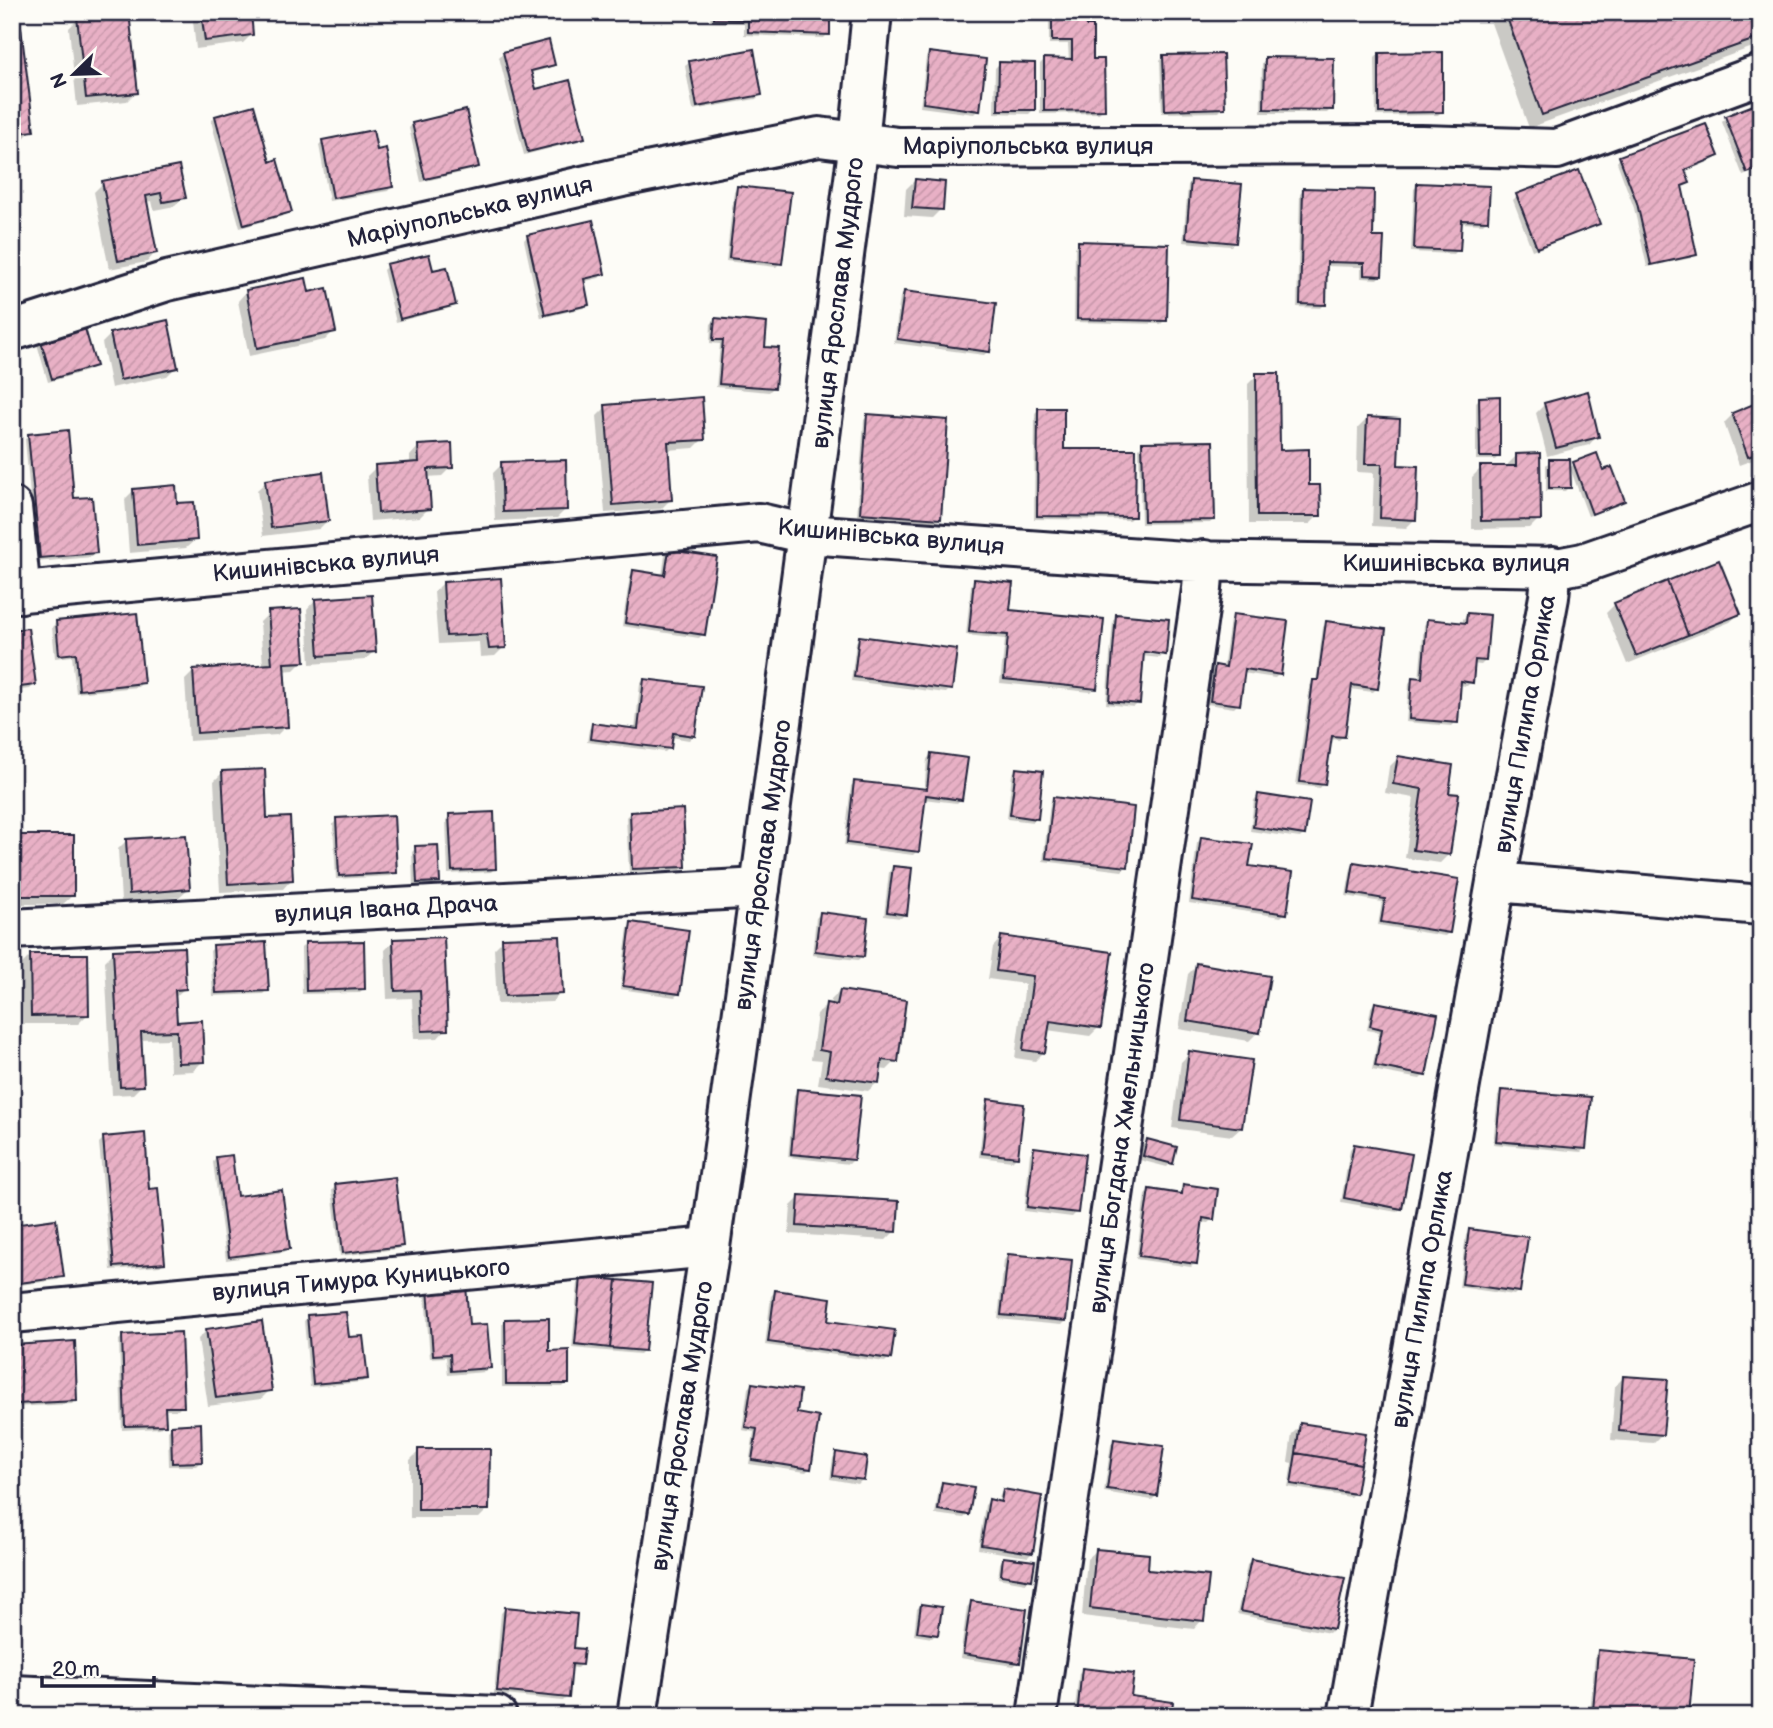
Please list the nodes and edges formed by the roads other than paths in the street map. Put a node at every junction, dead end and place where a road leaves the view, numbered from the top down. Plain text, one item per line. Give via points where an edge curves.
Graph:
1 (873, 12) edge
2 (1761, 74) edge
3 (859, 142) junction
4 (12, 331) edge
5 (1761, 501) edge
6 (12, 507) edge
7 (807, 534) junction
8 (1204, 561) junction
9 (1552, 566) junction
10 (16, 593) edge
11 (1496, 882) junction
12 (760, 888) junction
13 (1761, 905) edge
14 (12, 929) edge
15 (710, 1247) junction
16 (12, 1313) edge
17 (12, 1695) edge
18 (497, 1716) edge
19 (636, 1716) edge
20 (1037, 1716) edge
21 (1348, 1716) edge

1 - 3 street, вулиця Ярослава Мудрого
2 - 3 street, Маріупольська вулиця via 1557,149 1420,145 898,147
3 - 4 street, Маріупольська вулиця via 820,136 609,180 167,281
3 - 7 street, вулиця Ярослава Мудрого
5 - 9 street, Кишинівська вулиця via 1583,563
6 - 10 street
7 - 8 street, Кишинівська вулиця
7 - 10 street, Кишинівська вулиця via 758,523
7 - 12 street, вулиця Ярослава Мудрого
8 - 9 street, Кишинівська вулиця
8 - 20 street, вулиця Богдана Хмельницького
9 - 11 street, вулиця Пилипа Орлика
11 - 13 street, вулиця Пилипа Орлика
11 - 21 street, вулиця Пилипа Орлика
12 - 14 street, вулиця Івана Драча
12 - 15 street, вулиця Ярослава Мудрого
15 - 16 street, вулиця Тимура Куницького
15 - 19 street, вулиця Ярослава Мудрого
17 - 18 street

